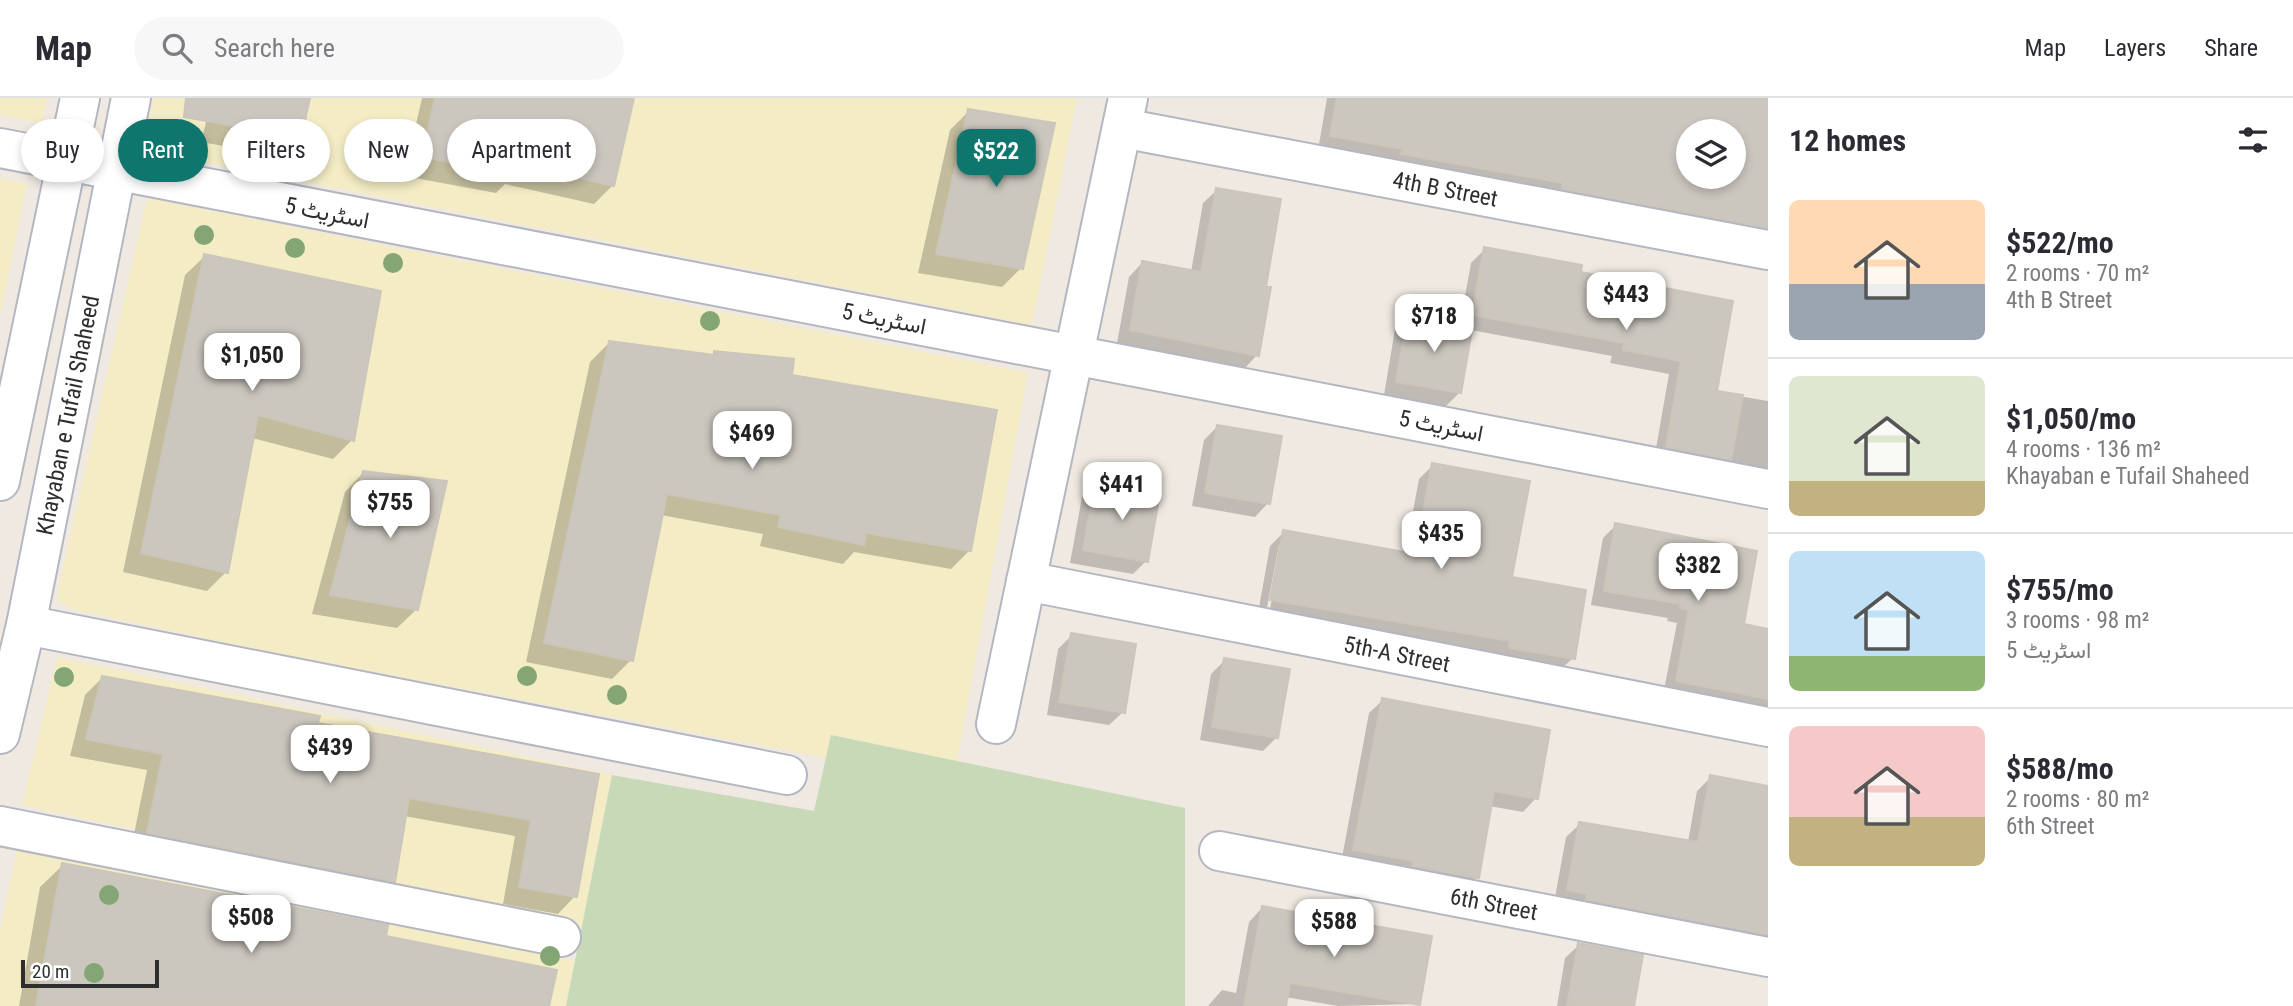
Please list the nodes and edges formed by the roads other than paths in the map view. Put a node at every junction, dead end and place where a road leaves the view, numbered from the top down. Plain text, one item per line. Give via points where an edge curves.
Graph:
1 (80, 98) edge
2 (131, 98) edge
3 (1125, 113) edge
4 (76, 119) edge
5 (0, 148) edge
6 (21, 152) edge
7 (104, 170) edge
8 (116, 172) junction
9 (63, 182) edge
10 (1768, 250) edge
11 (1074, 356) junction
12 (0, 481) edge
13 (1768, 489) edge
14 (1026, 582) junction
15 (26, 625) junction
16 (996, 724) dead end
17 (1768, 727) edge
18 (0, 734) edge
19 (787, 775) dead end
20 (0, 826) edge
21 (1219, 851) dead end
22 (561, 937) dead end
23 (1768, 957) edge

1 - 4 street
2 - 8 street, Khayaban e Tufail Shaheed
3 - 10 street, 4th B Street
3 - 11 street
5 - 6 street, اسٹریٹ 5
7 - 8 street, اسٹریٹ 5
8 - 11 street, اسٹریٹ 5
8 - 15 street, Khayaban e Tufail Shaheed
9 - 12 street
11 - 13 street, اسٹریٹ 5
11 - 14 street
14 - 16 street
14 - 17 street, 5th-A Street
15 - 18 street, Khayaban e Tufail Shaheed
15 - 19 street
20 - 22 street
21 - 23 street, 6th Street

